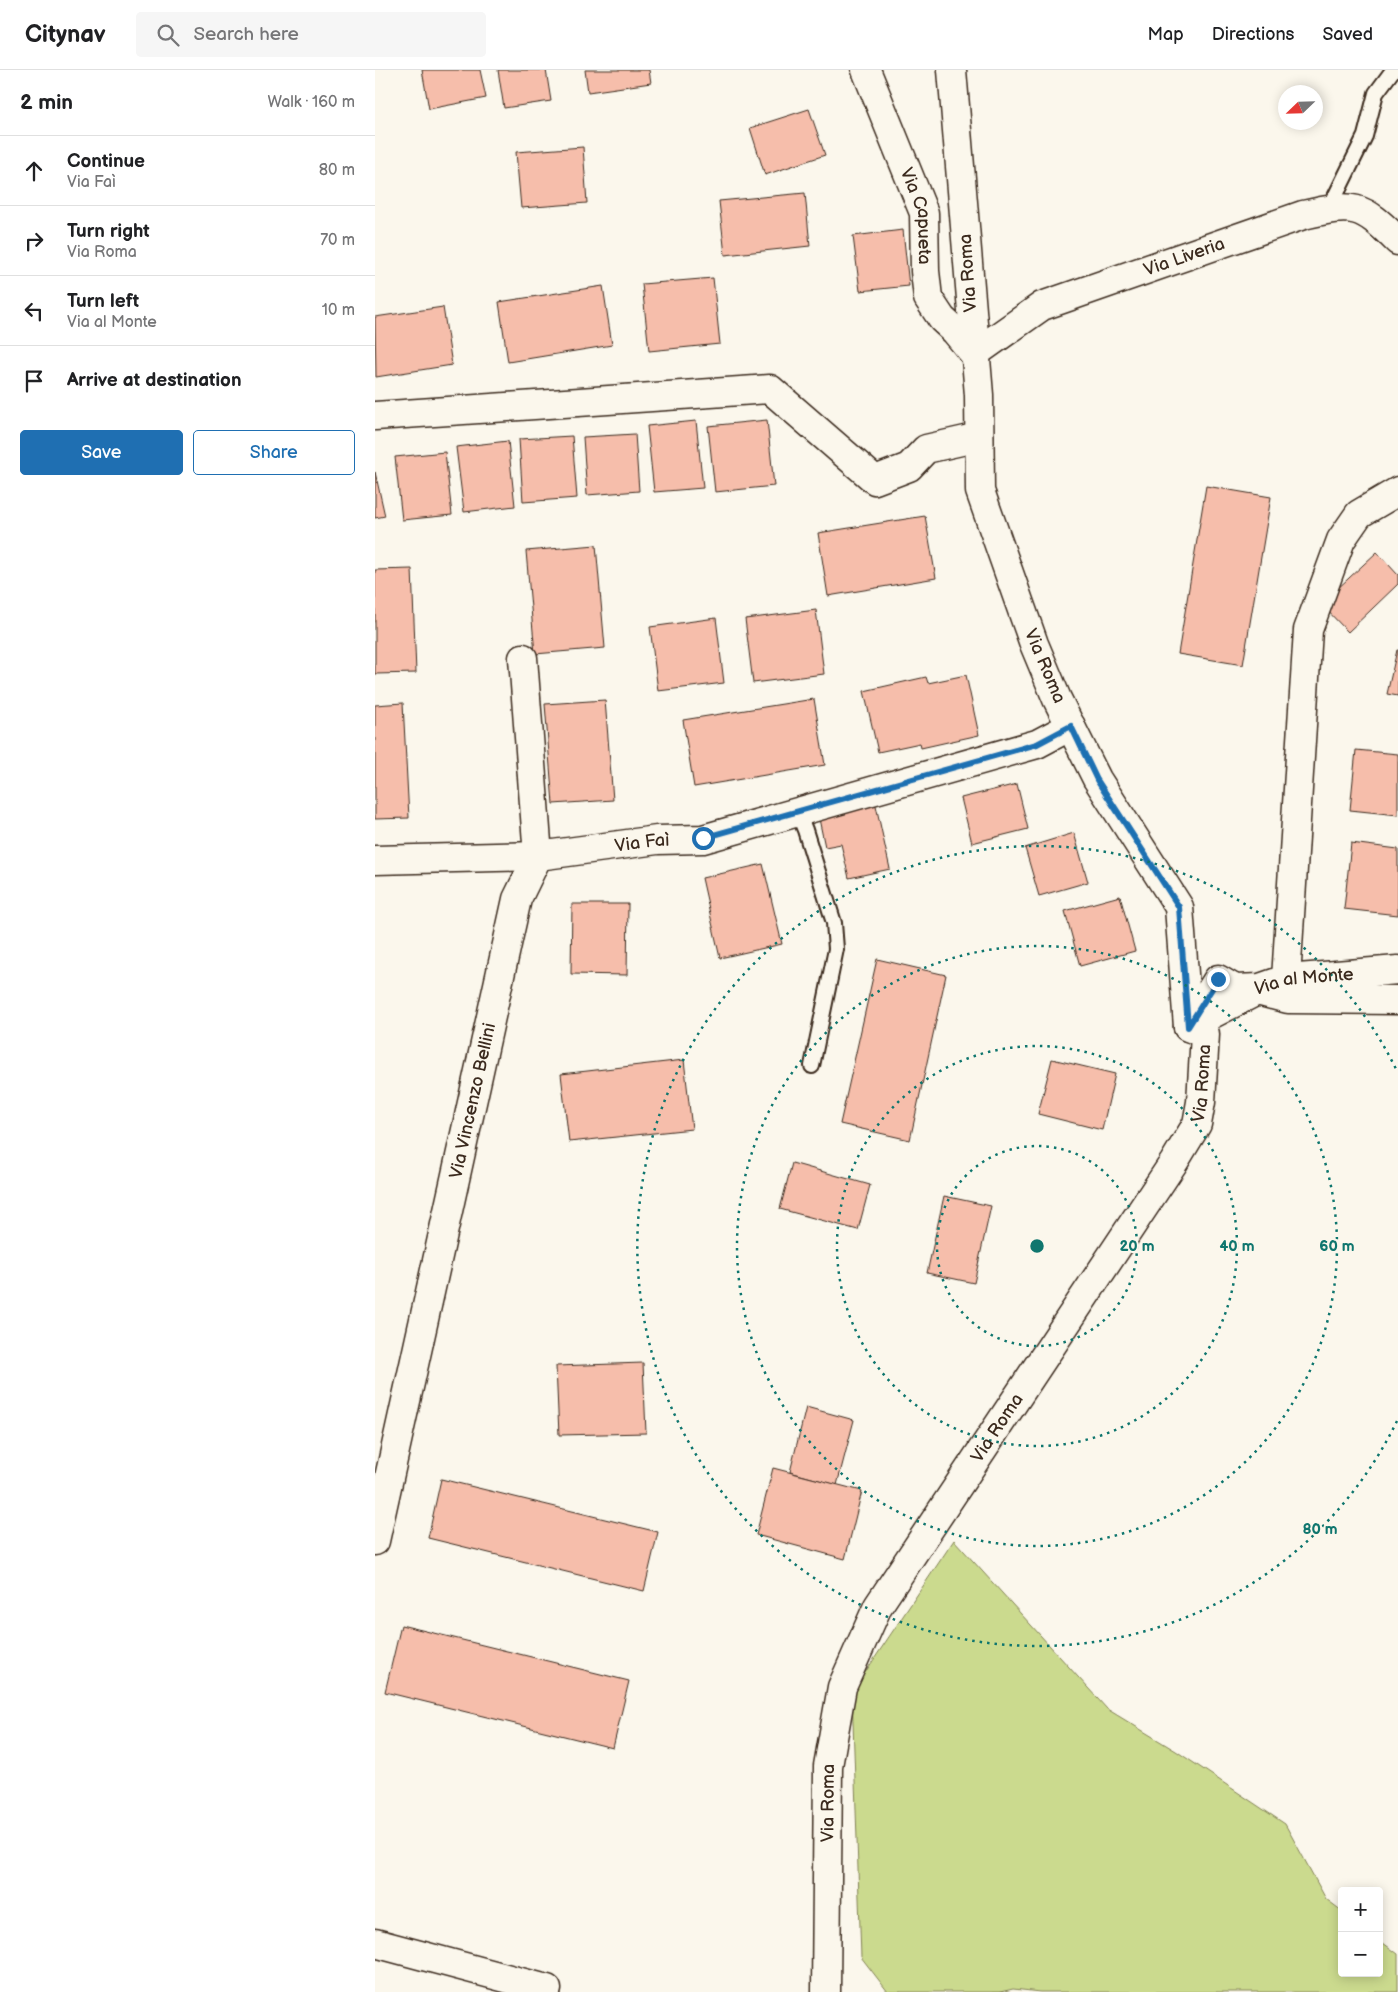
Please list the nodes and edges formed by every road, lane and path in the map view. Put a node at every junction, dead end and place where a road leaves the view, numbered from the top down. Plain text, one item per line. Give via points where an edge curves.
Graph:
1 (866, 70) edge
2 (952, 70) edge
3 (1393, 70) edge
4 (1329, 209) junction
5 (1398, 241) edge
6 (974, 354) junction
7 (375, 416) edge
8 (979, 437) junction
9 (1398, 491) edge
10 (523, 658) dead end
11 (1071, 726) junction
12 (798, 813) junction
13 (539, 856) junction
14 (375, 860) edge
15 (1398, 970) edge
16 (1286, 979) junction
17 (1398, 1000) edge
18 (1188, 1027) junction
19 (812, 1066) dead end
20 (375, 1541) edge
21 (375, 1943) edge
22 (547, 1989) dead end
23 (826, 1992) edge

1 - 6 street, Via Capueta via 924,213 928,298 941,319
2 - 6 street, Via Roma
3 - 4 lane via 1376,93 1365,136
4 - 5 street, Via Liveria via 1354,208 1375,217
4 - 6 street, Via Liveria via 1303,215 1042,306
6 - 8 street, Via Roma via 979,395
7 - 8 street via 770,389 875,480 909,466 926,449
8 - 11 street, Via Roma via 980,491 1034,644
9 - 16 street via 1359,514 1341,540 1307,630
10 - 13 street
11 - 12 street, Via Faì via 1037,744
11 - 18 street, Via Roma via 1097,780 1179,907
12 - 13 street, Via Faì via 703,838 657,840
12 - 19 lane via 826,894 836,949
13 - 14 street, Via Faì
13 - 20 street, Via Vincenzo Bellini via 517,899
15 - 16 street, Via al Monte
16 - 18 street, Via al Monte via 1260,988 1235,989 1218,979
17 - 18 street, Via al Monte via 1288,999 1257,991
18 - 23 street, Via Roma via 1205,1034 1197,1124 878,1606 842,1687 827,1766
21 - 22 street

